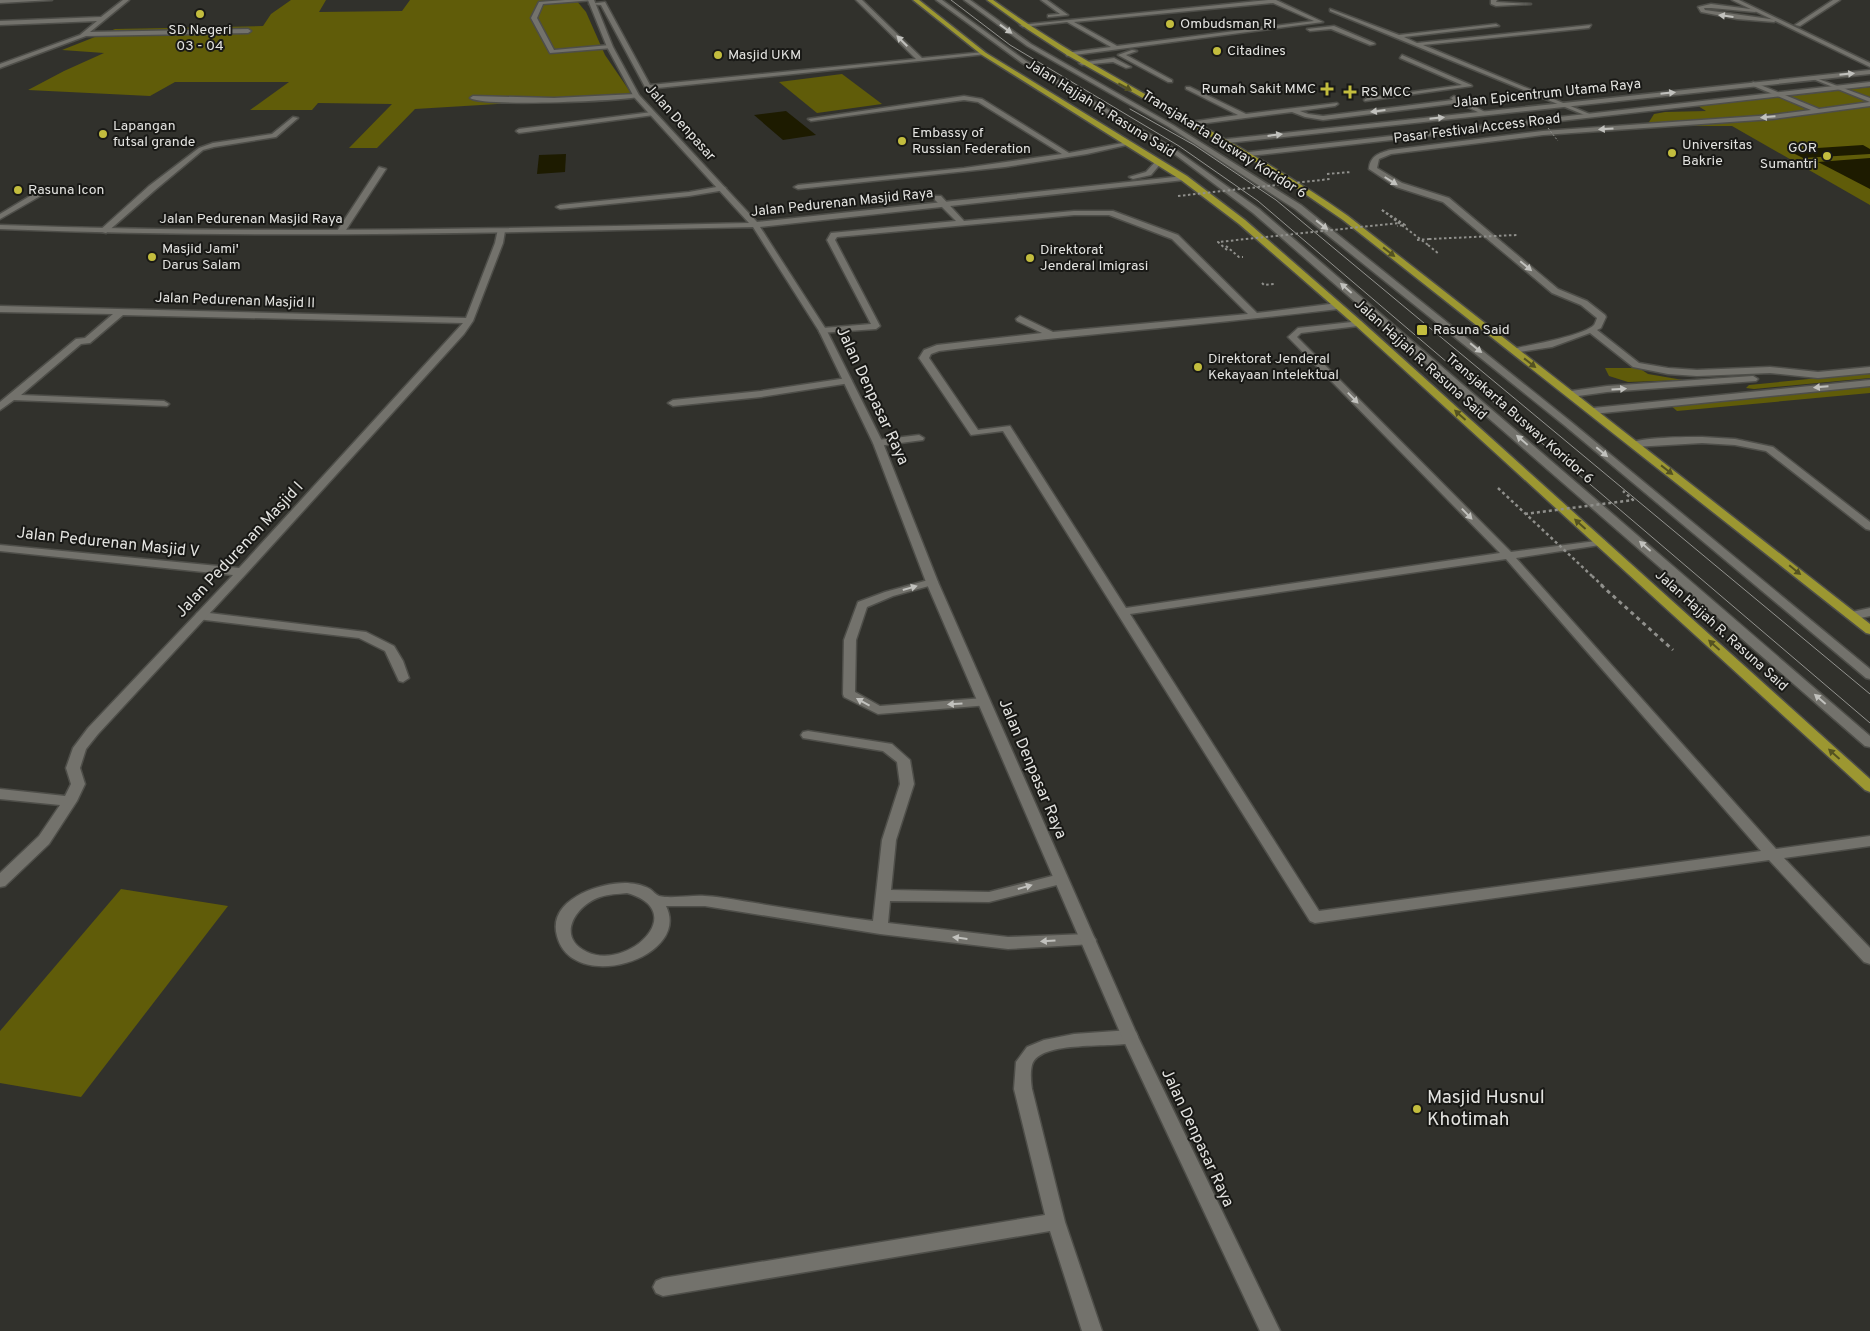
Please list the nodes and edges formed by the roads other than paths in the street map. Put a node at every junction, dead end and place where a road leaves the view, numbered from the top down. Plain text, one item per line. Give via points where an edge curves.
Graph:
1 (50, 0) edge
2 (126, 0) edge
3 (859, 0) edge
4 (916, 0) edge
5 (939, 0) edge
6 (967, 0) edge
7 (990, 0) edge
8 (1044, 0) edge
9 (1239, 0) edge
10 (1494, 0) edge
11 (1735, 0) edge
12 (1837, 0) edge
13 (0, 1) edge
14 (591, 2) edge
15 (1528, 4) dead end
16 (1332, 10) dead end
17 (1755, 10) junction
18 (1064, 15) junction
19 (102, 19) junction
20 (1014, 19) junction
21 (1774, 20) junction
22 (1069, 21) junction
23 (0, 24) edge
24 (1798, 25) dead end
25 (1024, 26) junction
26 (1496, 26) dead end
27 (1589, 26) dead end
28 (248, 31) dead end
29 (84, 34) junction
30 (1398, 37) junction
31 (1372, 44) dead end
32 (1417, 44) junction
33 (610, 47) junction
34 (1118, 48) junction
35 (984, 54) junction
36 (1067, 54) junction
37 (1402, 57) dead end
38 (921, 60) junction
39 (1082, 63) junction
40 (1870, 65) edge
41 (0, 66) edge
42 (1870, 72) edge
43 (1162, 76) junction
44 (1815, 78) junction
45 (1170, 81) dead end
46 (1753, 84) junction
47 (1870, 84) edge
48 (1839, 87) junction
49 (1188, 88) dead end
50 (1441, 91) junction
51 (1778, 94) junction
52 (636, 96) junction
53 (473, 98) dead end
54 (1367, 100) dead end
55 (1461, 101) junction
56 (1870, 102) edge
57 (1335, 104) dead end
58 (1563, 104) junction
59 (1293, 110) junction
60 (1817, 110) junction
61 (1484, 113) junction
62 (652, 114) junction
63 (1589, 115) junction
64 (1245, 116) junction
65 (295, 118) dead end
66 (811, 119) dead end
67 (1192, 122) junction
68 (520, 131) dead end
69 (1301, 133) junction
70 (1227, 141) junction
71 (1128, 144) junction
72 (1319, 145) junction
73 (1249, 154) junction
74 (1068, 155) junction
75 (1158, 162) junction
76 (382, 169) dead end
77 (1184, 178) junction
78 (798, 187) dead end
79 (722, 188) junction
80 (38, 195) dead end
81 (938, 198) junction
82 (946, 205) junction
83 (560, 207) dead end
84 (0, 217) edge
85 (752, 221) junction
86 (963, 224) junction
87 (0, 227) edge
88 (103, 231) junction
89 (341, 231) junction
90 (501, 231) junction
91 (1338, 306) junction
92 (0, 309) edge
93 (121, 312) junction
94 (1255, 316) junction
95 (1020, 319) dead end
96 (469, 321) junction
97 (1358, 323) junction
98 (1591, 330) junction
99 (822, 331) junction
100 (1052, 335) junction
101 (1515, 351) junction
102 (1870, 370) edge
103 (1818, 375) junction
104 (847, 381) junction
105 (1870, 383) edge
106 (1571, 394) junction
107 (12, 397) junction
108 (673, 403) dead end
109 (164, 404) dead end
110 (0, 407) edge
111 (1593, 411) junction
112 (919, 438) dead end
113 (878, 443) junction
114 (1634, 444) junction
115 (1870, 527) edge
116 (1600, 542) junction
117 (0, 548) edge
118 (1508, 556) junction
119 (242, 572) junction
120 (932, 582) junction
121 (1122, 612) junction
122 (1870, 612) edge
123 (202, 616) junction
124 (1851, 616) junction
125 (1869, 628) edge
126 (1870, 674) edge
127 (403, 678) dead end
128 (984, 702) junction
129 (808, 736) dead end
130 (1870, 743) edge
131 (1870, 787) edge
132 (0, 794) edge
133 (70, 801) junction
134 (1870, 841) edge
135 (1772, 854) junction
136 (1060, 879) junction
137 (0, 882) edge
138 (882, 895) junction
139 (656, 901) junction
140 (880, 928) junction
141 (1088, 940) junction
142 (1870, 958) edge
143 (1130, 1037) junction
144 (1056, 1222) junction
145 (663, 1287) dead end
146 (1092, 1331) edge
147 (1270, 1331) edge

1 - 13 street
2 - 19 street
38 -> 3 street
4 - 35 main road, Jalan Hajjah R. Rasuna Said
130 -> 5 street, Transjakarta Busway Koridor 6 via 1256,211 1171,149 1024,62
6 -> 126 street, Transjakarta Busway Koridor 6 via 1029,45 1172,126 1298,207 1529,391
7 - 20 main road, Jalan Hajjah R. Rasuna Said
8 - 18 street
9 - 18 street
10 - 15 street via 1494,4
11 - 17 street
12 - 24 street
14 - 33 street, Jalan Denpasar
14 - 33 street via 541,3 534,18 552,52
14 - 38 street via 604,3 648,87
16 - 30 street
17 - 21 street
21 -> 17 street via 1715,14 1703,11 1702,7
18 - 20 street
19 - 23 street
19 - 29 street
20 - 25 main road, Jalan Hajjah R. Rasuna Said
21 - 40 street
22 - 25 street
22 - 34 street
22 - 34 street via 1274,1 1320,22
25 - 36 main road, Jalan Hajjah R. Rasuna Said
26 - 30 street
27 - 32 street
28 - 29 street
29 - 41 street
30 - 32 street
31 - 43 street via 1325,27 1121,55
32 - 58 street
33 - 52 street, Jalan Denpasar
34 - 36 street
35 - 38 street
35 - 71 main road, Jalan Hajjah R. Rasuna Said
36 - 39 main road, Jalan Hajjah R. Rasuna Said
37 - 50 street via 1469,85
39 - 43 street via 1114,60 1148,78
39 -> 67 main road, Jalan Hajjah R. Rasuna Said
44 -> 42 street, Jalan Epicentrum Utama Raya
43 - 45 street
44 - 46 street, Jalan Epicentrum Utama Raya
44 - 48 street
46 - 51 street
58 -> 46 street, Jalan Epicentrum Utama Raya
47 - 48 street, Jalan Epicentrum Utama Raya
48 - 51 street, Jalan Epicentrum Utama Raya
48 - 56 street
49 - 64 street
50 - 54 street
50 - 55 street
51 - 60 street
51 - 63 street, Jalan Epicentrum Utama Raya
52 - 53 street via 537,101
52 - 62 street, Jalan Denpasar
55 -> 59 street via 1323,118
55 - 61 street
56 - 60 street
57 - 59 street
58 - 61 street, Jalan Epicentrum Utama Raya
58 - 63 street
59 - 64 street
60 -> 98 street, Pasar Festival Access Road via 1773,117 1543,133 1390,152 1375,158 1373,169 1399,185 1446,200 1556,291 1584,303 1602,317 1598,326
69 -> 61 street, Jalan Epicentrum Utama Raya
62 - 68 street
62 - 79 street, Jalan Denpasar
63 - 72 street, Jalan Epicentrum Utama Raya
64 - 67 street
65 - 88 street via 278,135 269,138 201,149
66 - 74 street via 964,98 980,100
67 - 70 main road, Jalan Hajjah R. Rasuna Said
70 -> 69 street, Jalan Epicentrum Utama Raya
69 - 72 street
70 - 73 main road, Jalan Hajjah R. Rasuna Said
71 - 74 street
71 - 75 main road, Jalan Hajjah R. Rasuna Said
72 - 73 street, Jalan Epicentrum Utama Raya
73 -> 101 main road, Jalan Hajjah R. Rasuna Said via 1327,205
74 - 78 street via 921,176
75 - 77 main road, Jalan Hajjah R. Rasuna Said
75 - 81 street, Jalan Pedurenan Masjid Raya via 1154,171 1143,176
76 - 89 street
77 - 82 street, Jalan Pedurenan Masjid Raya
77 - 91 main road, Jalan Hajjah R. Rasuna Said via 1242,222
79 - 83 street
79 - 85 street, Jalan Denpasar
80 - 84 street
81 - 82 street
81 - 85 street, Jalan Pedurenan Masjid Raya
82 - 85 street, Jalan Pedurenan Masjid Raya
82 - 86 street
85 - 90 street, Jalan Pedurenan Masjid Raya
85 - 99 street, Jalan Denpasar Raya
86 - 94 street via 1074,213 1110,213 1175,237
86 - 99 street via 834,235 831,240 876,326
87 - 88 street, Jalan Pedurenan Masjid Raya
88 - 89 street, Jalan Pedurenan Masjid Raya
89 - 90 street, Jalan Pedurenan Masjid Raya
90 - 96 street, Jalan Pedurenan Masjid I
91 - 94 street
91 - 97 main road, Jalan Hajjah R. Rasuna Said
92 - 93 street, Jalan Pedurenan Masjid II
93 - 96 street, Jalan Pedurenan Masjid II
93 - 107 street via 88,341 79,340
94 - 100 street
95 - 100 street
96 - 119 street, Jalan Pedurenan Masjid I
116 -> 97 main road, Jalan Hajjah R. Rasuna Said
97 -> 118 street via 1306,330 1292,337
98 - 101 street via 1554,344
98 - 103 street via 1636,365 1689,373 1770,370
99 - 104 street, Jalan Denpasar Raya
100 - 121 street via 937,348 927,352 924,358 975,432 1006,428
101 -> 106 main road, Jalan Hajjah R. Rasuna Said
102 - 103 street
106 -> 103 street
104 - 108 street
104 - 113 street, Jalan Denpasar Raya
105 -> 111 street
106 - 111 main road, Jalan Hajjah R. Rasuna Said
107 - 109 street
107 - 110 street
111 - 114 main road, Jalan Hajjah R. Rasuna Said
112 - 113 street
113 - 120 street, Jalan Denpasar Raya
114 - 115 street via 1691,438 1769,449
114 -> 124 main road, Jalan Hajjah R. Rasuna Said
116 - 118 street
131 -> 116 main road, Jalan Hajjah R. Rasuna Said
117 - 119 street, Jalan Pedurenan Masjid V
118 - 121 street
118 - 135 street
119 - 123 street, Jalan Pedurenan Masjid I
120 - 128 street, Jalan Denpasar Raya
128 -> 120 street via 878,710 849,694 850,640 862,605
121 - 135 street via 1315,916
122 - 124 street
123 - 127 street via 362,635 390,649
123 - 133 street, Jalan Pedurenan Masjid I via 80,748 73,768 78,784
124 - 125 main road, Jalan Hajjah R. Rasuna Said
128 - 136 street, Jalan Denpasar Raya
129 - 138 street via 888,747 903,760 907,784 889,840
132 - 133 street
133 - 137 street, Jalan Pedurenan Masjid I via 44,840
134 - 135 street
135 - 142 street
138 -> 136 street via 989,897
136 - 141 street, Jalan Denpasar Raya
138 - 140 street
139 - 139 street via 662,913 661,928 653,942 618,959 598,960 580,956 568,946 562,933 569,912 589,895 627,888 644,892
139 - 140 street via 705,901
141 -> 140 street via 1008,944
141 - 143 street, Jalan Denpasar Raya
143 - 144 street via 1054,1043 1036,1048 1025,1059 1023,1089
143 - 147 street, Jalan Denpasar Raya
144 - 145 street
144 - 146 street

